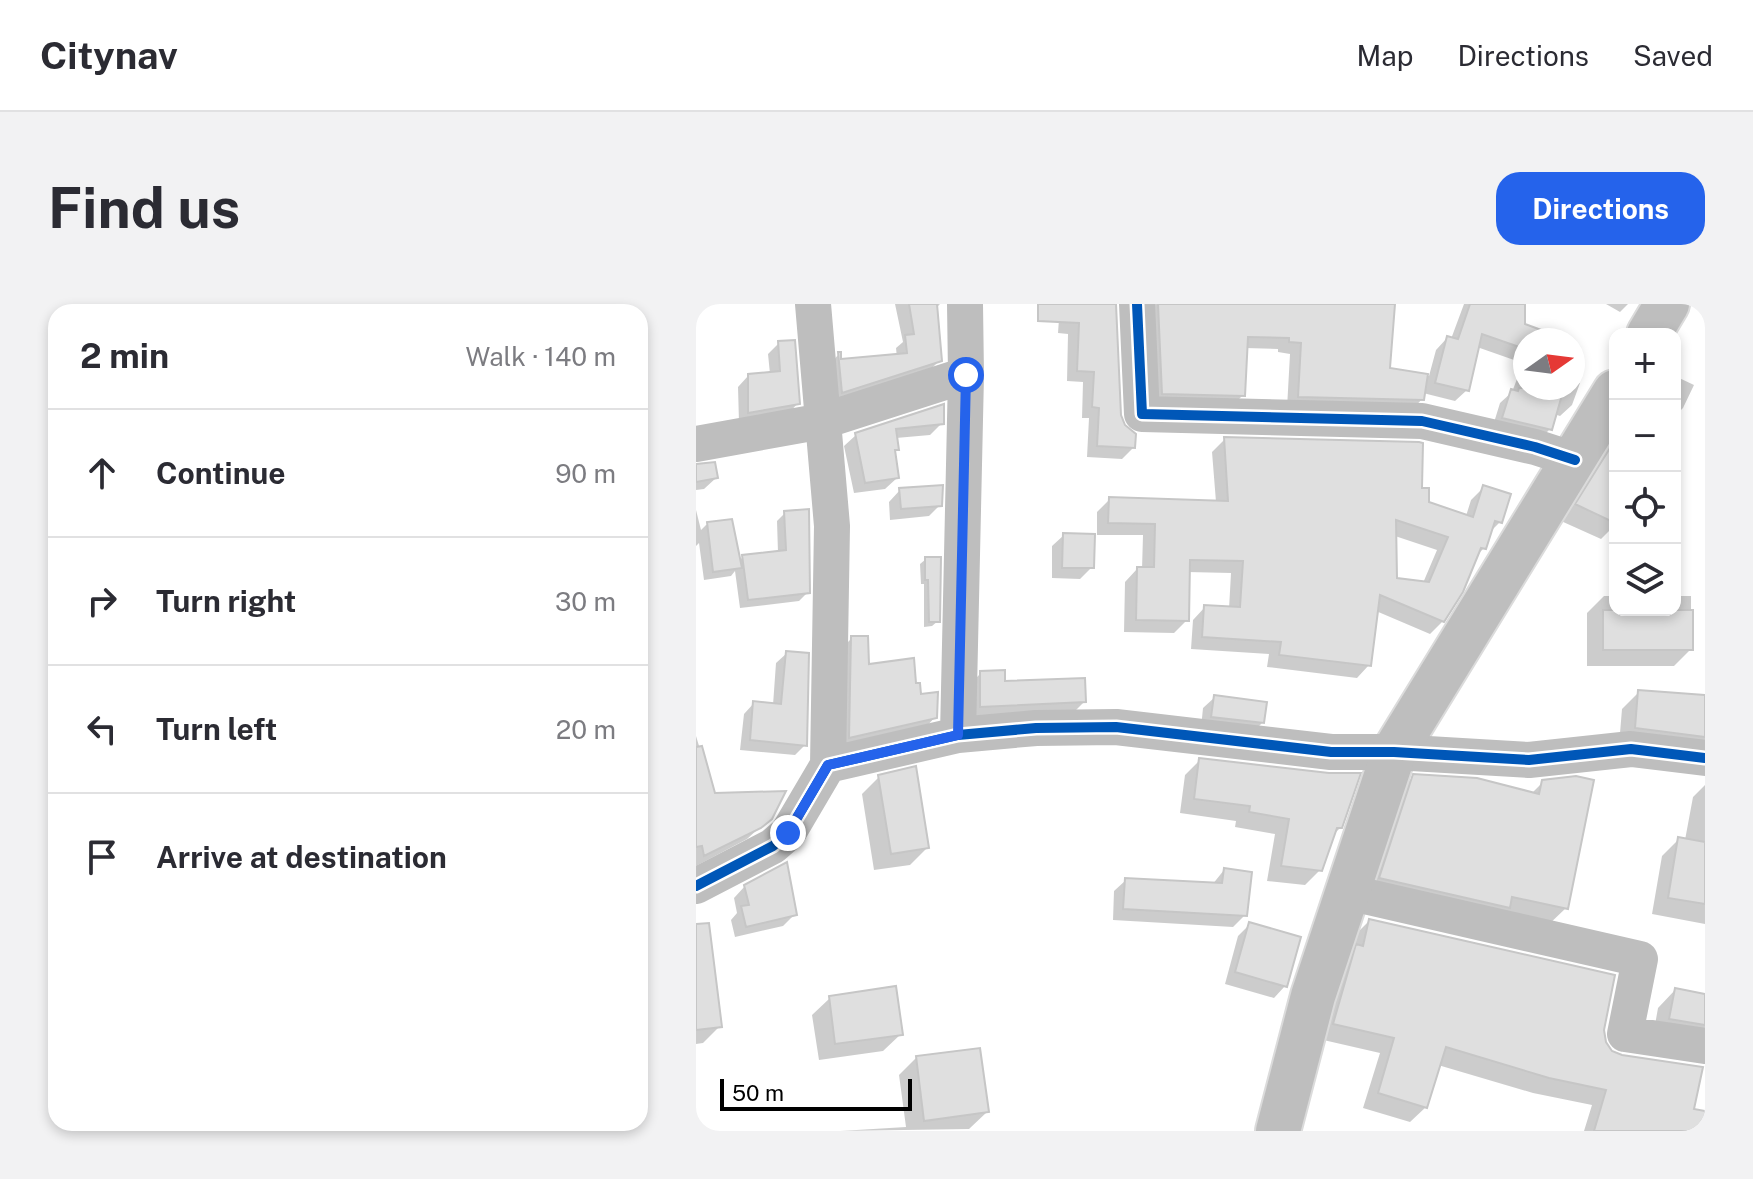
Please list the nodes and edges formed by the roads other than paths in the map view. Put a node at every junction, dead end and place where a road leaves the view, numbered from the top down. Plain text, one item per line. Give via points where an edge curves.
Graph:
1 (813, 304) edge
2 (965, 304) edge
3 (1137, 304) edge
4 (1667, 304) edge
5 (1653, 328) edge
6 (966, 375) junction
7 (1610, 400) edge
8 (823, 421) junction
9 (696, 444) edge
10 (1575, 460) junction
11 (958, 735) junction
12 (1394, 752) junction
13 (1705, 758) edge
14 (828, 765) junction
15 (696, 886) edge
16 (1347, 892) junction
17 (1705, 1046) edge
18 (1282, 1130) edge

1 - 8 street
2 - 6 street
3 - 10 street via 1142,414 1422,421
4 - 5 main road
6 - 8 street
6 - 11 street
7 - 10 main road
8 - 9 street
8 - 14 street via 832,526
10 - 12 main road
11 - 12 street via 1116,727 1331,752
11 - 14 street
12 - 13 street via 1529,760 1631,749
12 - 16 main road
14 - 15 street via 781,840
16 - 17 street via 1640,959 1625,1034
16 - 18 main road via 1313,996

